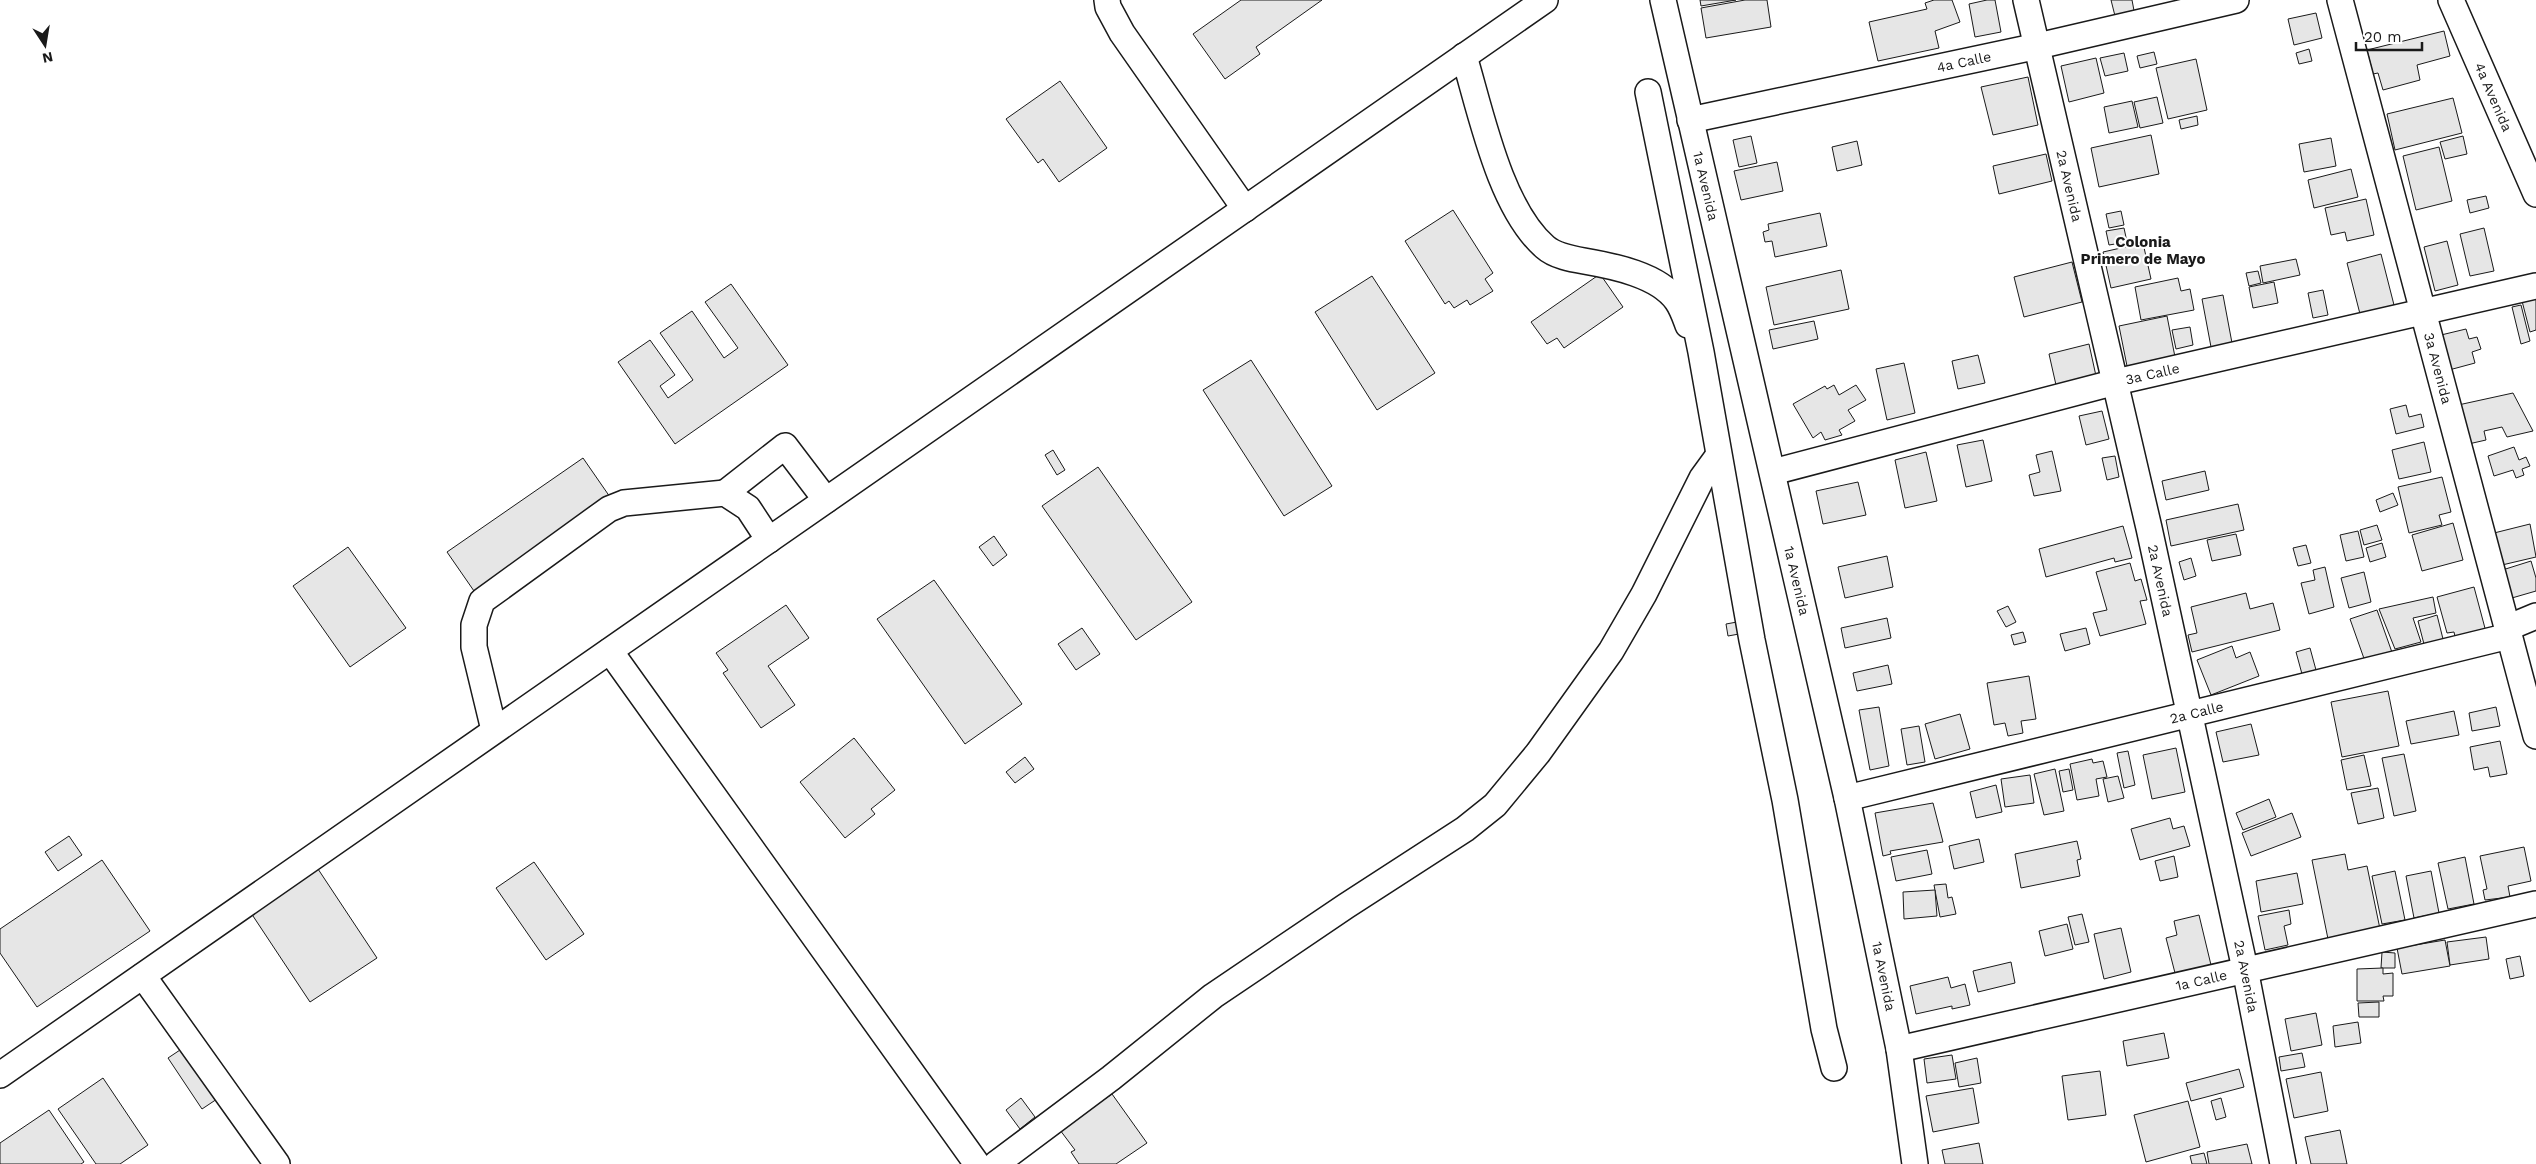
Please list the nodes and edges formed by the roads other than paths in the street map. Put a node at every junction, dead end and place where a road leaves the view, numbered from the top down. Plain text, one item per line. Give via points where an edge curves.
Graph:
1 (1107, 0) edge
2 (1545, 0) edge
3 (1663, 0) edge
4 (2026, 0) edge
5 (2236, 0) edge
6 (2340, 0) edge
7 (2451, 0) edge
8 (2038, 46) junction
9 (1464, 56) junction
10 (1648, 92) dead end
11 (1690, 120) junction
12 (2536, 194) edge
13 (1245, 208) junction
14 (2536, 286) edge
15 (2423, 312) junction
16 (1701, 352) junction
17 (2116, 382) junction
18 (1718, 456) junction
19 (1773, 472) junction
20 (725, 493) junction
21 (826, 500) junction
22 (769, 540) junction
23 (2536, 616) edge
24 (2510, 636) junction
25 (610, 651) junction
26 (2189, 713) junction
27 (494, 730) junction
28 (2536, 736) edge
29 (1847, 798) junction
30 (2535, 904) edge
31 (2245, 968) junction
32 (143, 976) junction
33 (1899, 1049) junction
34 (1834, 1068) dead end
35 (0, 1075) edge
36 (277, 1164) edge
37 (977, 1164) edge
38 (996, 1164) edge
39 (1915, 1164) edge
40 (2283, 1164) edge

1 - 13 street via 1122,33
2 - 9 street
3 - 11 street, 1a Avenida
4 - 8 street, 2a Avenida
5 - 8 street, 4a Calle
6 - 15 street, 3a Avenida
7 - 12 street, 4a Avenida
8 - 11 street, 4a Calle
8 - 17 street, 2a Avenida
9 - 13 street
9 - 16 street via 1509,198 1528,230 1546,249 1570,259 1615,266 1649,278 1676,300
10 - 16 street
11 - 19 street, 1a Avenida
13 - 21 street
14 - 15 street, 3a Calle
15 - 17 street, 3a Calle
15 - 24 street, 3a Avenida
16 - 18 street
17 - 19 street, 3a Calle
17 - 26 street, 2a Avenida
18 - 34 street via 1785,800 1824,1030
18 - 38 street via 1702,478 1644,594 1611,651 1538,753 1494,805 1465,829 1213,996 1112,1078
19 - 29 street, 1a Avenida
20 - 21 street via 785,446
20 - 22 street via 748,508
20 - 27 street via 624,503 609,509 482,601 474,625 474,647
21 - 22 street
22 - 25 street
23 - 24 street via 2512,626
24 - 26 street, 2a Calle
24 - 28 street, 3a Avenida
25 - 27 street
25 - 37 street
26 - 29 street, 2a Calle
26 - 31 street, 2a Avenida
27 - 32 street
29 - 33 street, 1a Avenida
30 - 31 street, 1a Calle
31 - 33 street, 1a Calle
31 - 40 street, 2a Avenida
32 - 35 street
32 - 36 street
33 - 39 street, 1a Avenida

